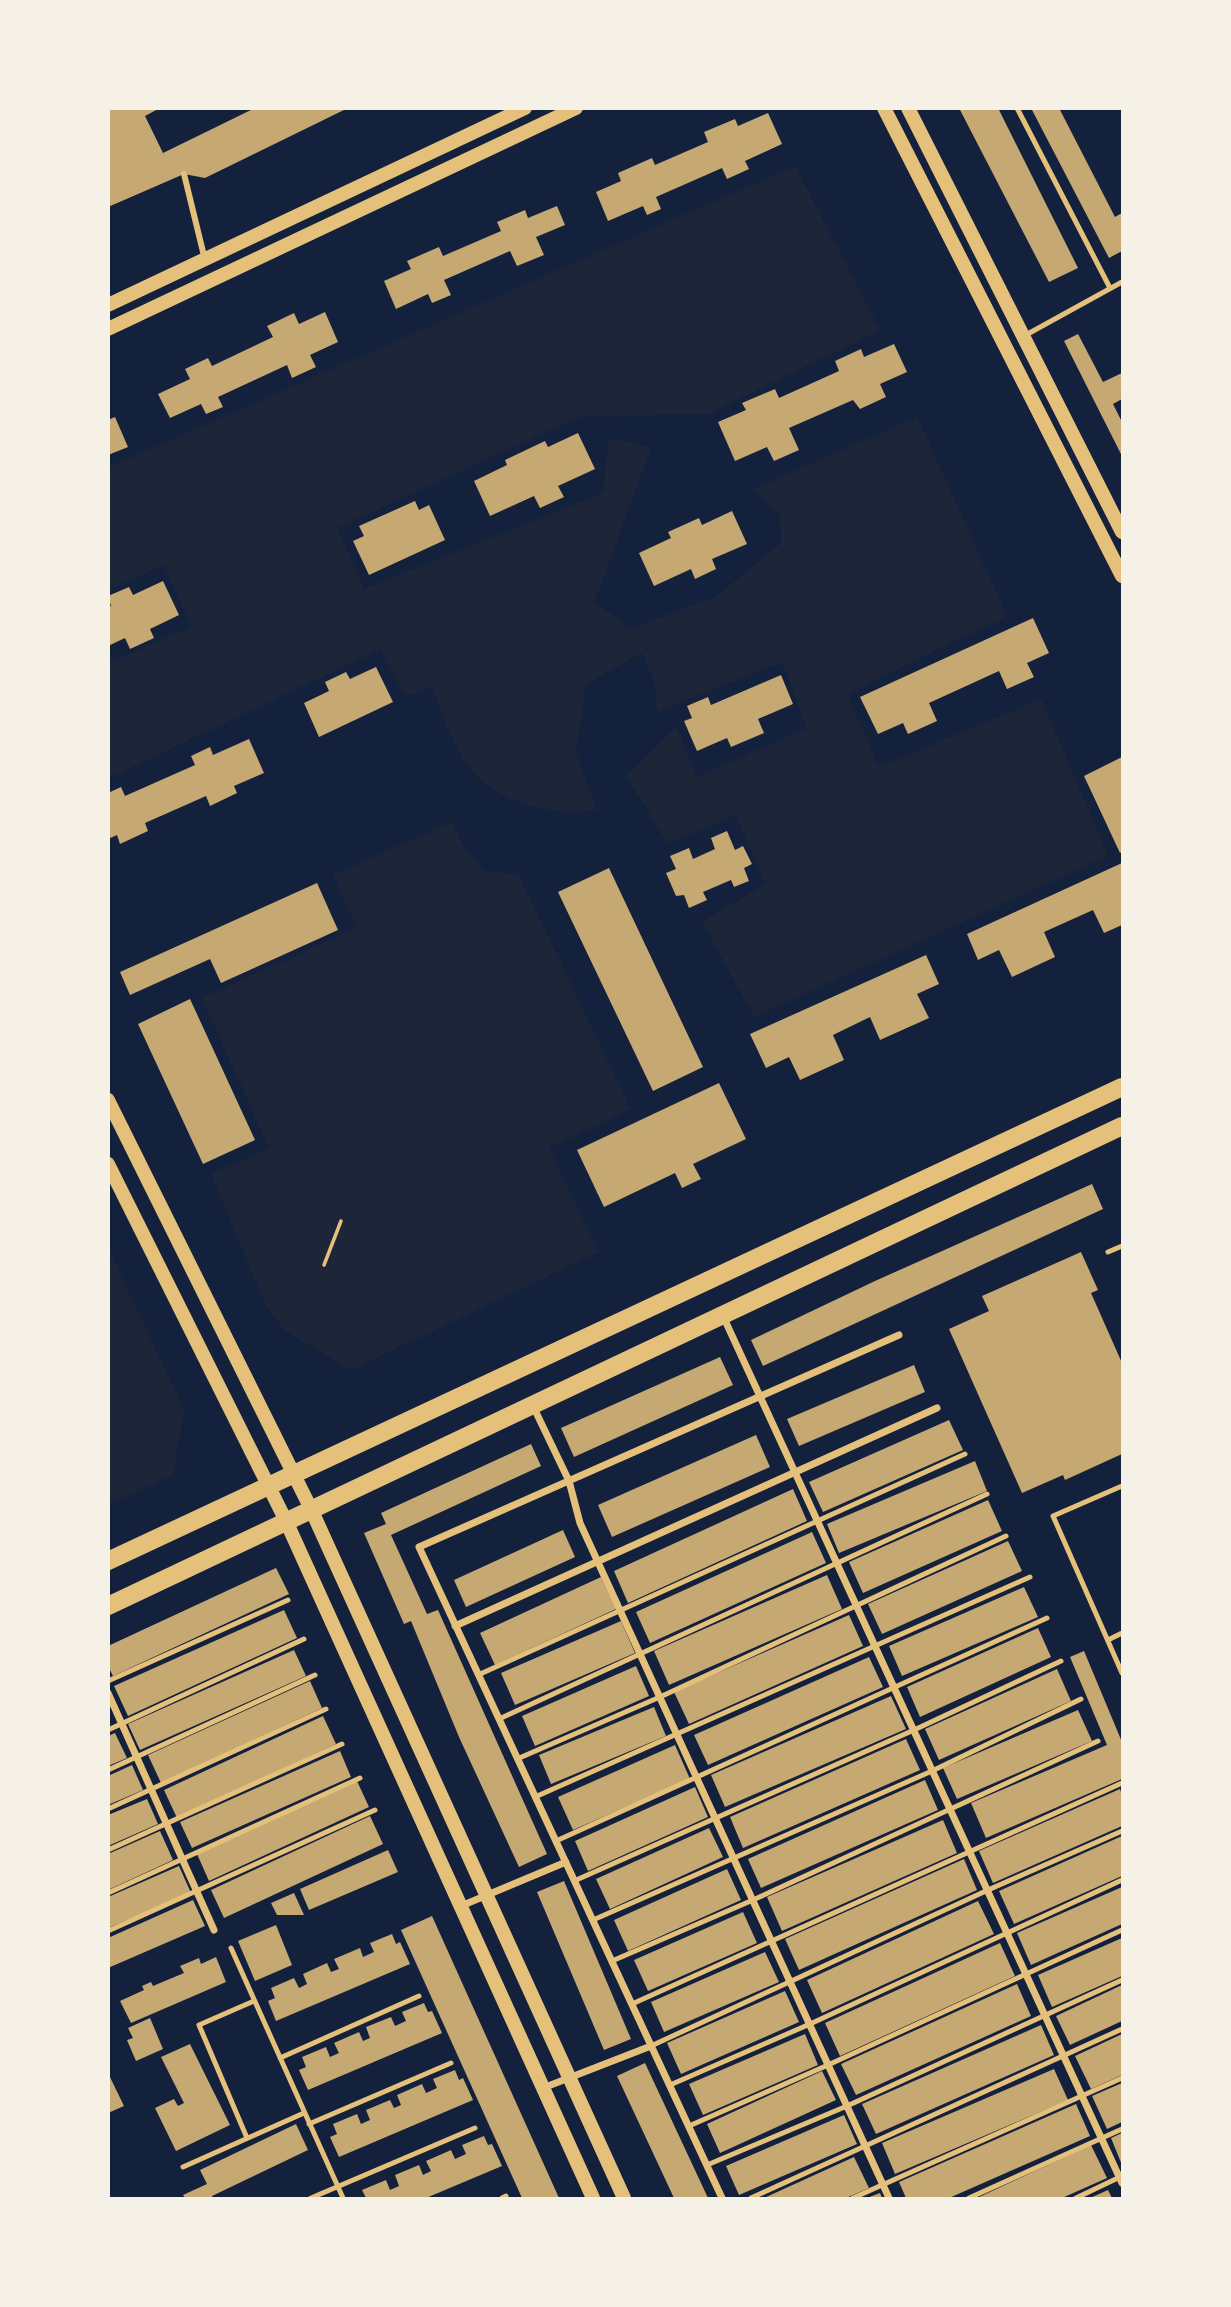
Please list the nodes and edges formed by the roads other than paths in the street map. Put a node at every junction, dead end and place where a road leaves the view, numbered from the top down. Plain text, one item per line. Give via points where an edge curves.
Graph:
1 (525, 108) edge
2 (576, 108) edge
3 (884, 108) edge
4 (908, 108) edge
5 (1017, 108) edge
6 (184, 174) dead end
7 (205, 260) junction
8 (1122, 282) edge
9 (1110, 288) junction
10 (108, 305) edge
11 (108, 329) edge
12 (1024, 335) junction
13 (1122, 532) edge
14 (1122, 576) edge
15 (1122, 1087) edge
16 (108, 1100) edge
17 (1122, 1126) edge
18 (108, 1164) edge
19 (1122, 1246) edge
20 (1108, 1252) dead end
21 (723, 1315) junction
22 (899, 1335) dead end
23 (760, 1396) junction
24 (533, 1406) junction
25 (937, 1408) dead end
26 (965, 1454) dead end
27 (795, 1473) junction
28 (294, 1474) junction
29 (569, 1481) junction
30 (1122, 1486) edge
31 (269, 1487) junction
32 (987, 1494) dead end
33 (311, 1509) junction
34 (286, 1521) junction
35 (817, 1521) junction
36 (1006, 1536) dead end
37 (108, 1561) edge
38 (598, 1562) junction
39 (837, 1564) junction
40 (1030, 1577) dead end
41 (288, 1600) dead end
42 (856, 1605) junction
43 (108, 1606) edge
44 (621, 1611) junction
45 (1048, 1618) dead end
46 (455, 1626) junction
47 (1122, 1633) edge
48 (304, 1639) dead end
49 (1108, 1640) junction
50 (876, 1647) junction
51 (641, 1655) junction
52 (1060, 1661) dead end
53 (1122, 1673) edge
54 (315, 1675) dead end
55 (478, 1675) junction
56 (108, 1681) edge
57 (895, 1689) junction
58 (108, 1693) edge
59 (660, 1697) junction
60 (1081, 1699) dead end
61 (326, 1709) dead end
62 (499, 1719) junction
63 (122, 1723) junction
64 (108, 1730) edge
65 (914, 1730) junction
66 (677, 1733) junction
67 (1098, 1741) dead end
68 (342, 1744) dead end
69 (137, 1757) junction
70 (517, 1759) junction
71 (108, 1770) edge
72 (932, 1771) junction
73 (360, 1778) dead end
74 (698, 1779) junction
75 (1122, 1783) edge
76 (151, 1789) junction
77 (536, 1797) junction
78 (108, 1809) edge
79 (950, 1809) junction
80 (375, 1810) dead end
81 (716, 1818) junction
82 (167, 1824) junction
83 (1122, 1831) edge
84 (556, 1841) junction
85 (108, 1850) edge
86 (970, 1851) junction
87 (734, 1859) junction
88 (183, 1860) junction
89 (566, 1862) junction
90 (1122, 1880) edge
91 (574, 1881) junction
92 (197, 1891) junction
93 (988, 1891) junction
94 (108, 1893) edge
95 (487, 1896) junction
96 (753, 1900) junction
97 (461, 1907) junction
98 (593, 1920) junction
99 (214, 1930) dead end
100 (1122, 1930) edge
101 (108, 1931) edge
102 (1007, 1933) junction
103 (772, 1941) junction
104 (231, 1948) dead end
105 (612, 1961) junction
106 (1026, 1974) junction
107 (1122, 1980) edge
108 (790, 1982) junction
109 (419, 1996) dead end
110 (254, 2001) junction
111 (632, 2004) junction
112 (1045, 2016) junction
113 (810, 2024) junction
114 (1122, 2029) edge
115 (652, 2046) junction
116 (1064, 2057) junction
117 (280, 2059) junction
118 (451, 2063) dead end
119 (828, 2065) junction
120 (570, 2078) junction
121 (1122, 2078) edge
122 (670, 2085) junction
123 (543, 2088) junction
124 (1083, 2097) junction
125 (847, 2106) junction
126 (304, 2113) junction
127 (309, 2124) junction
128 (689, 2126) junction
129 (475, 2128) dead end
130 (1122, 2129) edge
131 (247, 2138) junction
132 (1102, 2138) junction
133 (866, 2147) junction
134 (707, 2165) junction
135 (183, 2167) dead end
136 (1122, 2179) edge
137 (883, 2185) junction
138 (338, 2187) junction
139 (311, 2199) edge
140 (343, 2199) edge
141 (593, 2199) edge
142 (625, 2199) edge
143 (722, 2199) edge
144 (751, 2199) edge
145 (853, 2199) edge
146 (889, 2199) edge
147 (969, 2199) edge
148 (1076, 2199) edge

1 - 7 main road
2 - 11 main road
3 - 14 main road
4 - 12 main road
5 - 9 lane
6 - 7 street
7 - 10 main road
8 - 9 lane
9 - 12 lane
12 - 13 main road
15 - 28 main road
16 - 28 main road
17 - 21 main road
18 - 31 main road
19 - 20 lane
21 - 23 street
21 - 24 main road
22 - 23 street
23 - 27 street
23 - 29 street
24 - 29 street
24 - 33 main road
25 - 27 street
26 - 35 lane
27 - 35 street
27 - 38 street
28 - 31 main road
28 - 33 main road
29 - 38 street via 580,1523
29 - 46 street via 419,1547
30 - 49 lane via 1054,1516
31 - 34 main road
31 - 37 main road
32 - 39 lane
33 - 34 main road
33 - 95 main road
34 - 43 main road
34 - 97 main road
35 - 39 street
35 - 44 lane
36 - 42 lane
38 - 44 street
38 - 46 street
39 - 42 street
39 - 51 lane
40 - 50 lane
41 - 56 lane
42 - 50 street
42 - 59 lane
44 - 51 street
44 - 55 lane
45 - 57 lane
46 - 55 street
47 - 49 lane
48 - 63 lane
49 - 53 lane
50 - 57 street
50 - 66 lane
51 - 59 street
51 - 62 lane
52 - 65 lane
54 - 69 lane
55 - 62 street
57 - 65 street
57 - 74 lane
58 - 63 street
59 - 66 street
59 - 70 lane
60 - 72 lane
61 - 76 lane
62 - 70 street
63 - 64 lane
63 - 69 street
65 - 72 street
65 - 81 lane
66 - 74 street
66 - 77 lane
67 - 79 lane
68 - 82 lane
69 - 71 lane
69 - 76 street
70 - 77 street
72 - 79 street
72 - 87 lane
73 - 88 lane
74 - 81 street
74 - 84 lane
75 - 86 lane
76 - 78 lane
76 - 82 street
77 - 84 street
79 - 86 street
79 - 96 lane
80 - 92 lane
81 - 87 street
81 - 91 lane
82 - 85 lane
82 - 88 street
83 - 93 lane
84 - 89 street
86 - 93 street
86 - 103 lane
87 - 96 street
87 - 98 lane
88 - 92 street
88 - 94 lane
89 - 91 street
89 - 95 street
90 - 102 lane
91 - 98 street
92 - 99 street
92 - 101 lane
93 - 102 street
93 - 108 lane
95 - 97 street
95 - 120 main road
96 - 103 street
96 - 105 lane
97 - 123 main road
98 - 105 street
100 - 106 lane
102 - 106 street
102 - 113 lane
103 - 108 street
103 - 111 lane
104 - 110 lane
105 - 111 street
106 - 112 street
106 - 119 lane
107 - 112 lane
108 - 113 street
108 - 115 lane
109 - 117 lane
110 - 117 lane
110 - 131 lane via 199,2025
111 - 115 street
112 - 116 street
112 - 125 lane
113 - 119 street
113 - 122 lane
114 - 116 lane
115 - 120 street
115 - 122 street
116 - 124 street
116 - 133 lane
117 - 126 lane
118 - 127 lane
119 - 125 street
119 - 128 lane
120 - 123 street
120 - 142 main road
121 - 124 lane
122 - 128 street
123 - 141 main road
124 - 132 street
124 - 137 lane
125 - 133 street
125 - 134 lane
126 - 127 lane
126 - 131 lane
127 - 138 lane
128 - 134 street
129 - 138 lane
130 - 132 lane
131 - 135 lane
132 - 136 street
132 - 147 lane
133 - 137 street
133 - 144 lane
134 - 143 street
136 - 148 lane
137 - 145 lane
137 - 146 street
138 - 139 lane
138 - 140 lane

